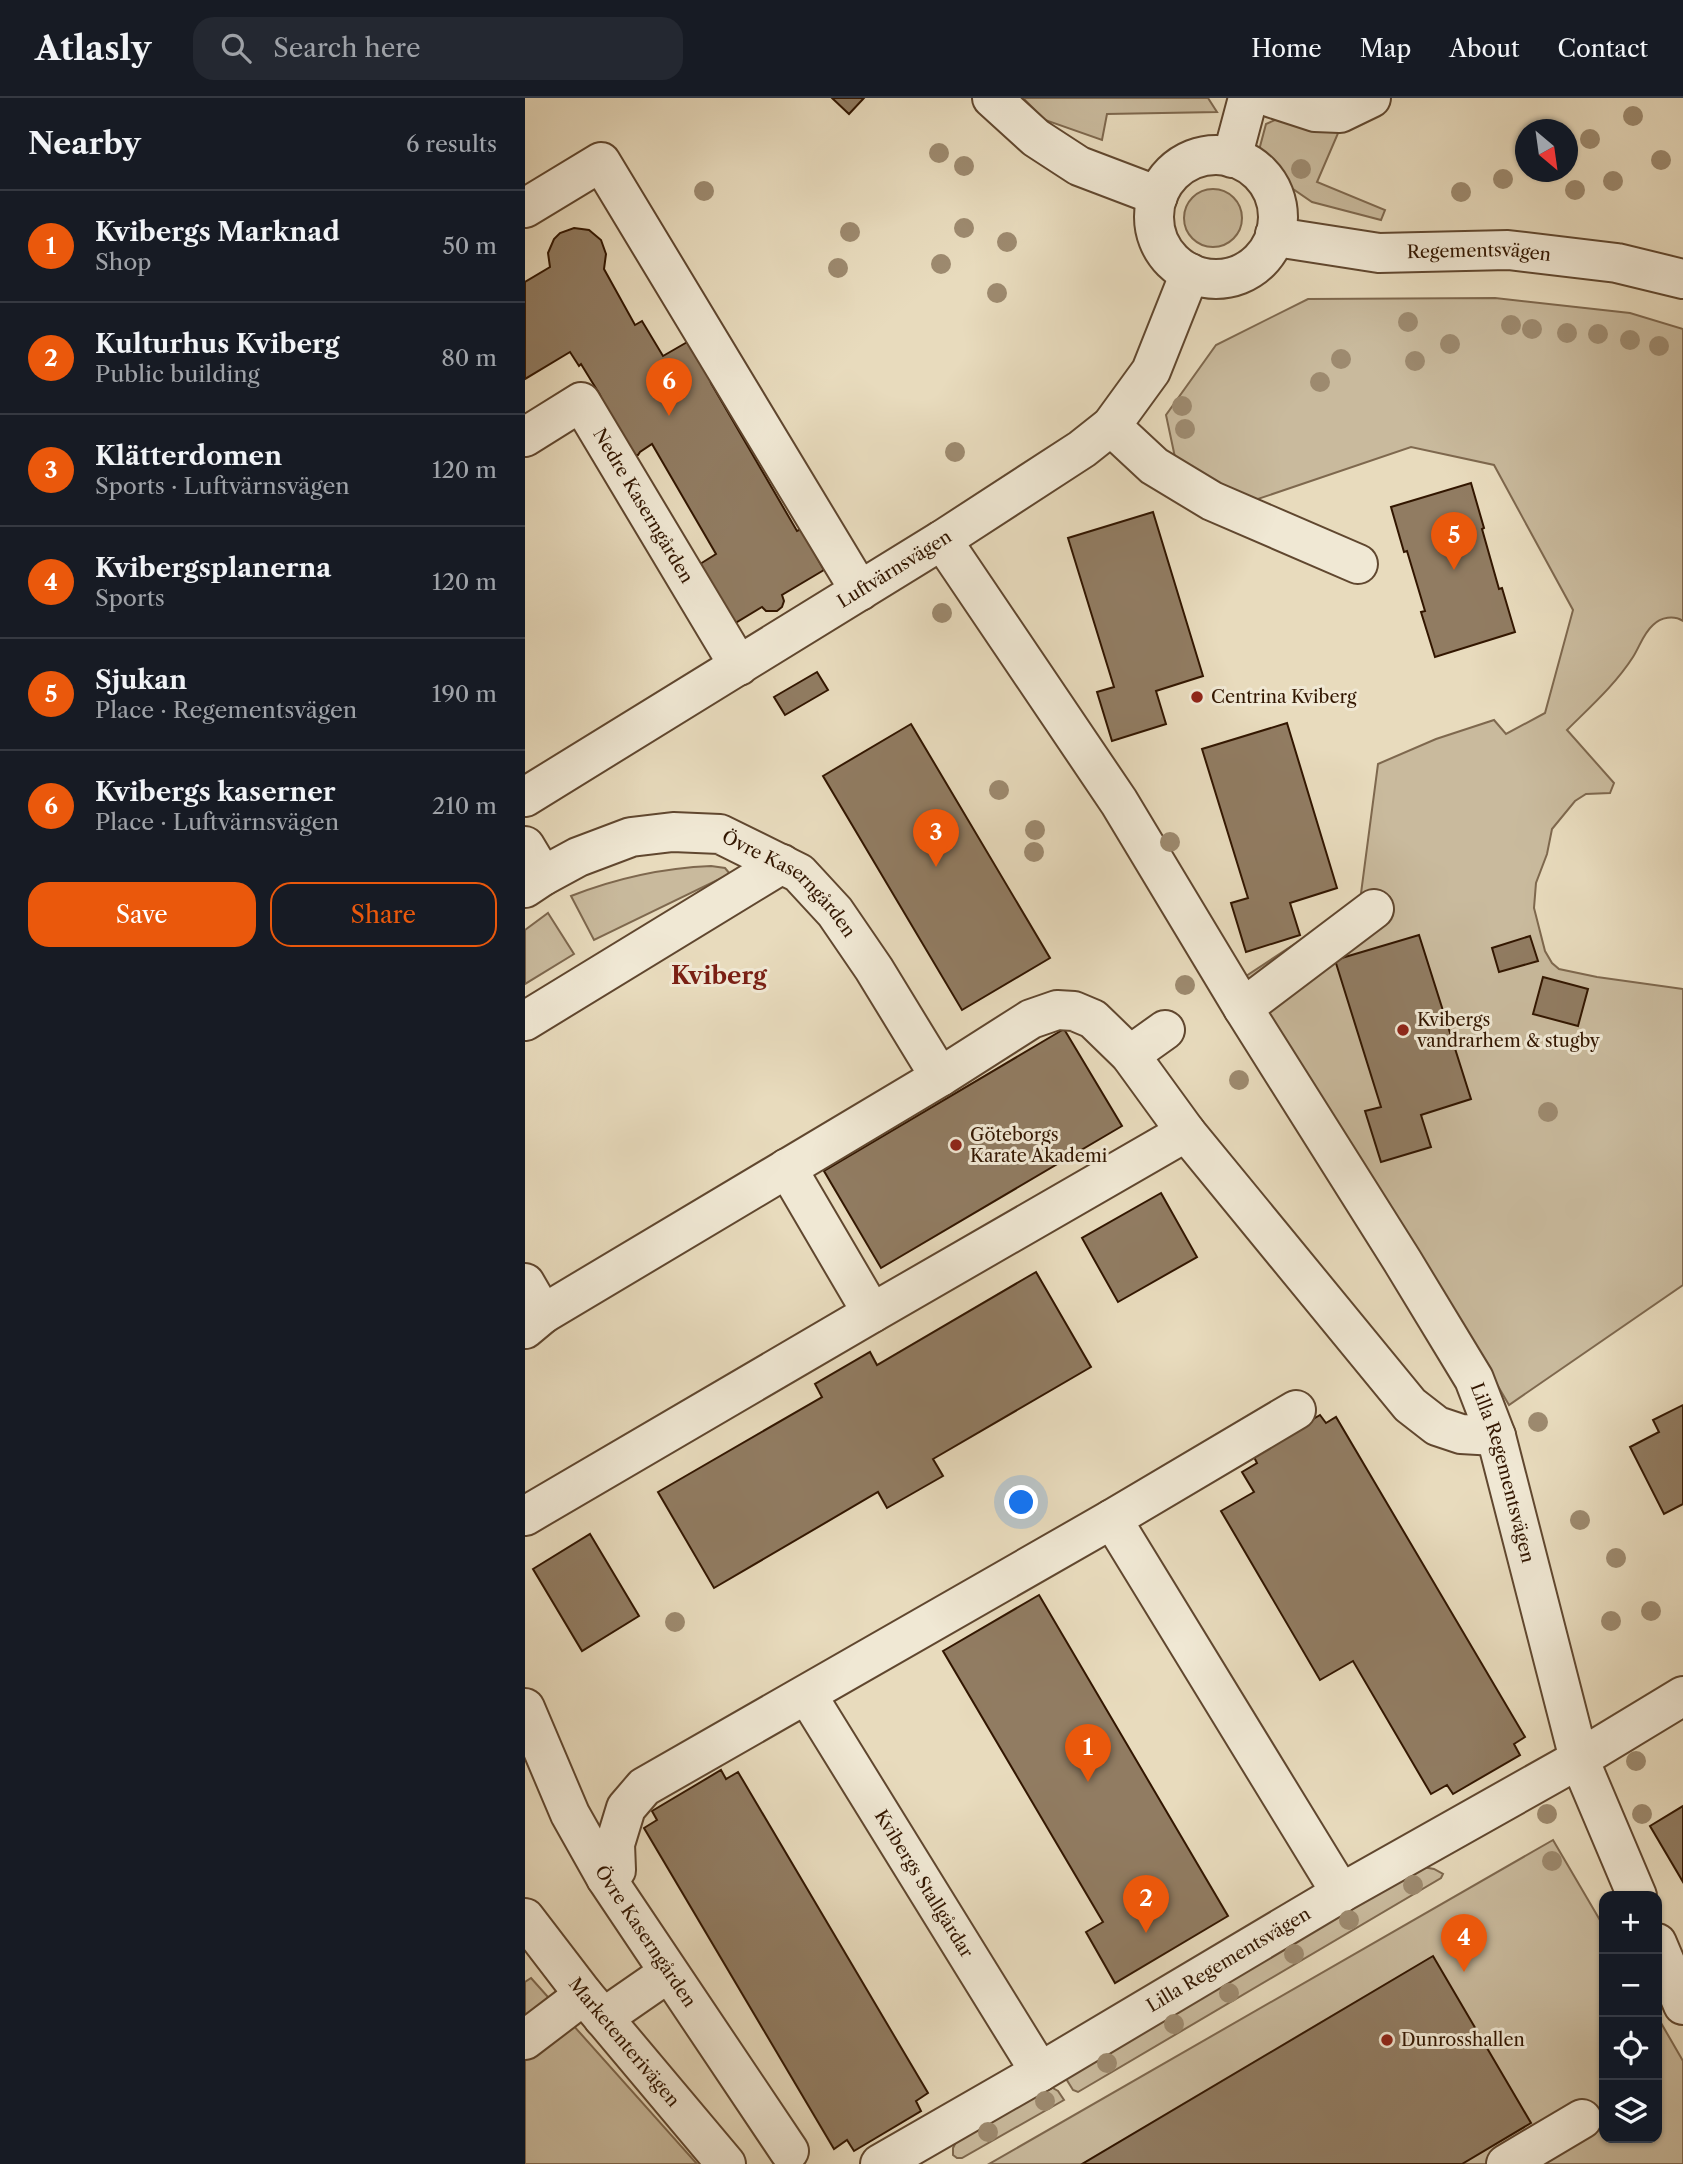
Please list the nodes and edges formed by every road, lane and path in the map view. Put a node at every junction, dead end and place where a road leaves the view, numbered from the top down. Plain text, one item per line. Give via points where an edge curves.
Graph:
1 (992, 98) edge
2 (1248, 98) edge
3 (1272, 98) edge
4 (1371, 98) edge
5 (1233, 158) junction
6 (1158, 196) junction
7 (525, 208) edge
8 (1275, 234) junction
9 (1190, 273) junction
10 (1683, 279) edge
11 (1111, 426) junction
12 (525, 437) edge
13 (941, 540) junction
14 (1358, 564) dead end
15 (860, 591) junction
16 (739, 666) junction
17 (525, 797) edge
18 (782, 864) junction
19 (531, 870) edge
20 (1374, 909) dead end
21 (1243, 1008) junction
22 (525, 1021) edge
23 (1165, 1030) dead end
24 (1130, 1055) junction
25 (940, 1077) junction
26 (1186, 1132) junction
27 (787, 1168) junction
28 (531, 1308) edge
29 (872, 1313) junction
30 (1296, 1410) dead end
31 (1496, 1436) junction
32 (525, 1516) edge
33 (1112, 1519) junction
34 (807, 1695) junction
35 (1683, 1696) edge
36 (525, 1709) edge
37 (1579, 1759) junction
38 (606, 1878) junction
39 (1635, 1891) edge
40 (1341, 1893) junction
41 (525, 1918) edge
42 (1662, 1954) edge
43 (668, 1973) junction
44 (1683, 2005) edge
45 (593, 2007) junction
46 (525, 2040) edge
47 (1039, 2073) junction
48 (1581, 2119) dead end
49 (789, 2151) dead end
50 (726, 2164) edge
51 (880, 2164) edge
52 (1506, 2164) edge

1 - 6 street via 1036,138 1079,166
2 - 5 street
3 - 4 street via 1315,112 1340,113
5 - 6 street via 1191,161 1168,177
5 - 8 street via 1254,169 1270,187 1277,210
6 - 9 street via 1154,222 1159,241 1169,258
7 - 15 street via 601,162
8 - 9 street via 1260,260 1242,273 1212,279
8 - 10 street, Regementsvägen via 1379,253 1508,250 1617,263
9 - 11 street, Luftvärnsvägen via 1151,370
11 - 13 street, Luftvärnsvägen
11 - 14 street via 1154,466 1212,501
12 - 16 street, Nedre Kaserngården via 582,402
13 - 15 street, Luftvärnsvägen
13 - 21 street, Lilla Regementsvägen via 1119,802
15 - 16 street, Luftvärnsvägen
16 - 17 street, Luftvärnsvägen
18 - 19 street, Övre Kaserngården via 720,834 673,832 631,837
18 - 22 street
18 - 25 street, Övre Kaserngården via 799,873 835,912
20 - 21 street
21 - 31 street, Lilla Regementsvägen via 1473,1379
23 - 24 street
24 - 25 street via 1093,1019 1057,1010 1031,1019
24 - 26 street
25 - 27 street
26 - 29 street
26 - 31 street via 1410,1405 1437,1426 1461,1434
27 - 28 street
27 - 29 street
29 - 32 street
30 - 33 street
31 - 37 street, Lilla Regementsvägen
33 - 34 street
33 - 40 street
34 - 38 street via 644,1787 626,1808 615,1844 616,1870
34 - 47 street, Kvibergs Stallgårdar
35 - 37 street, Lilla Regementsvägen
36 - 38 street, Övre Kaserngården via 570,1814
37 - 39 street
37 - 40 street, Lilla Regementsvägen
38 - 43 street, Övre Kaserngården
40 - 47 street, Lilla Regementsvägen
41 - 45 street, Marketenterivägen
42 - 44 street
43 - 45 street
43 - 49 street, Övre Kaserngården
45 - 46 street
45 - 50 street, Marketenterivägen
47 - 51 street, Lilla Regementsvägen
48 - 52 street

